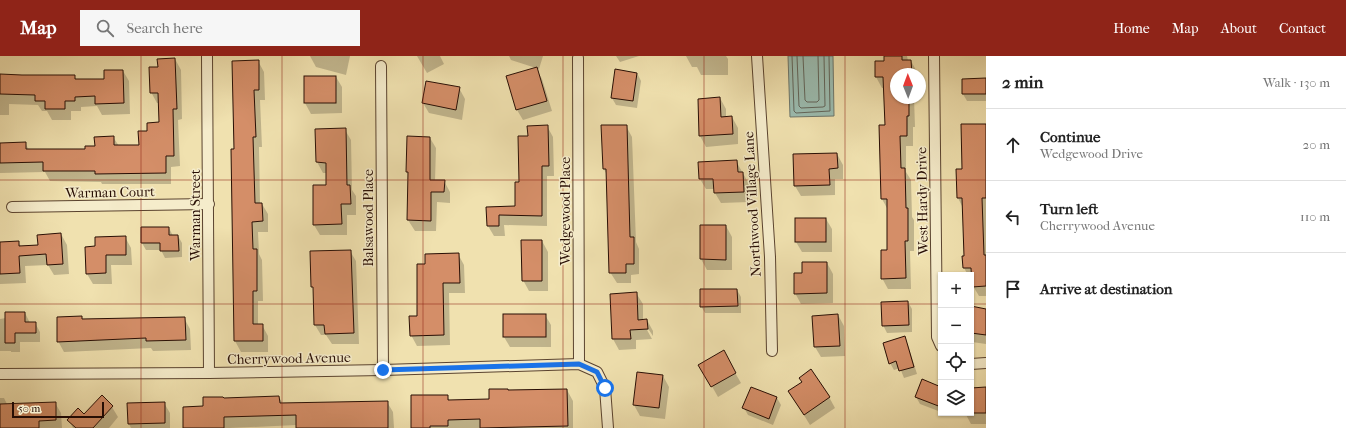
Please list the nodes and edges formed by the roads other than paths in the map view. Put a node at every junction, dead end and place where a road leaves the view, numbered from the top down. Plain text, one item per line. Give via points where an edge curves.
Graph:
1 (207, 56) edge
2 (757, 56) edge
3 (934, 56) edge
4 (578, 58) dead end
5 (381, 66) dead end
6 (209, 204) junction
7 (12, 207) dead end
8 (940, 344) edge
9 (772, 351) dead end
10 (986, 363) edge
11 (579, 364) junction
12 (974, 364) edge
13 (383, 370) junction
14 (210, 373) junction
15 (0, 374) edge
16 (608, 428) edge

1 - 6 street, Warman Street
2 - 9 street, Northwood Village Lane via 770,258
3 - 8 street, West Hardy Drive via 937,337
4 - 11 street, Wedgewood Place
5 - 13 street, Balsawood Place
6 - 7 street, Warman Court
6 - 14 street, Warman Street
10 - 12 street
11 - 13 street, Cherrywood Avenue
11 - 16 street via 597,372 605,388
13 - 14 street, Cherrywood Avenue
14 - 15 street, Cherrywood Avenue

